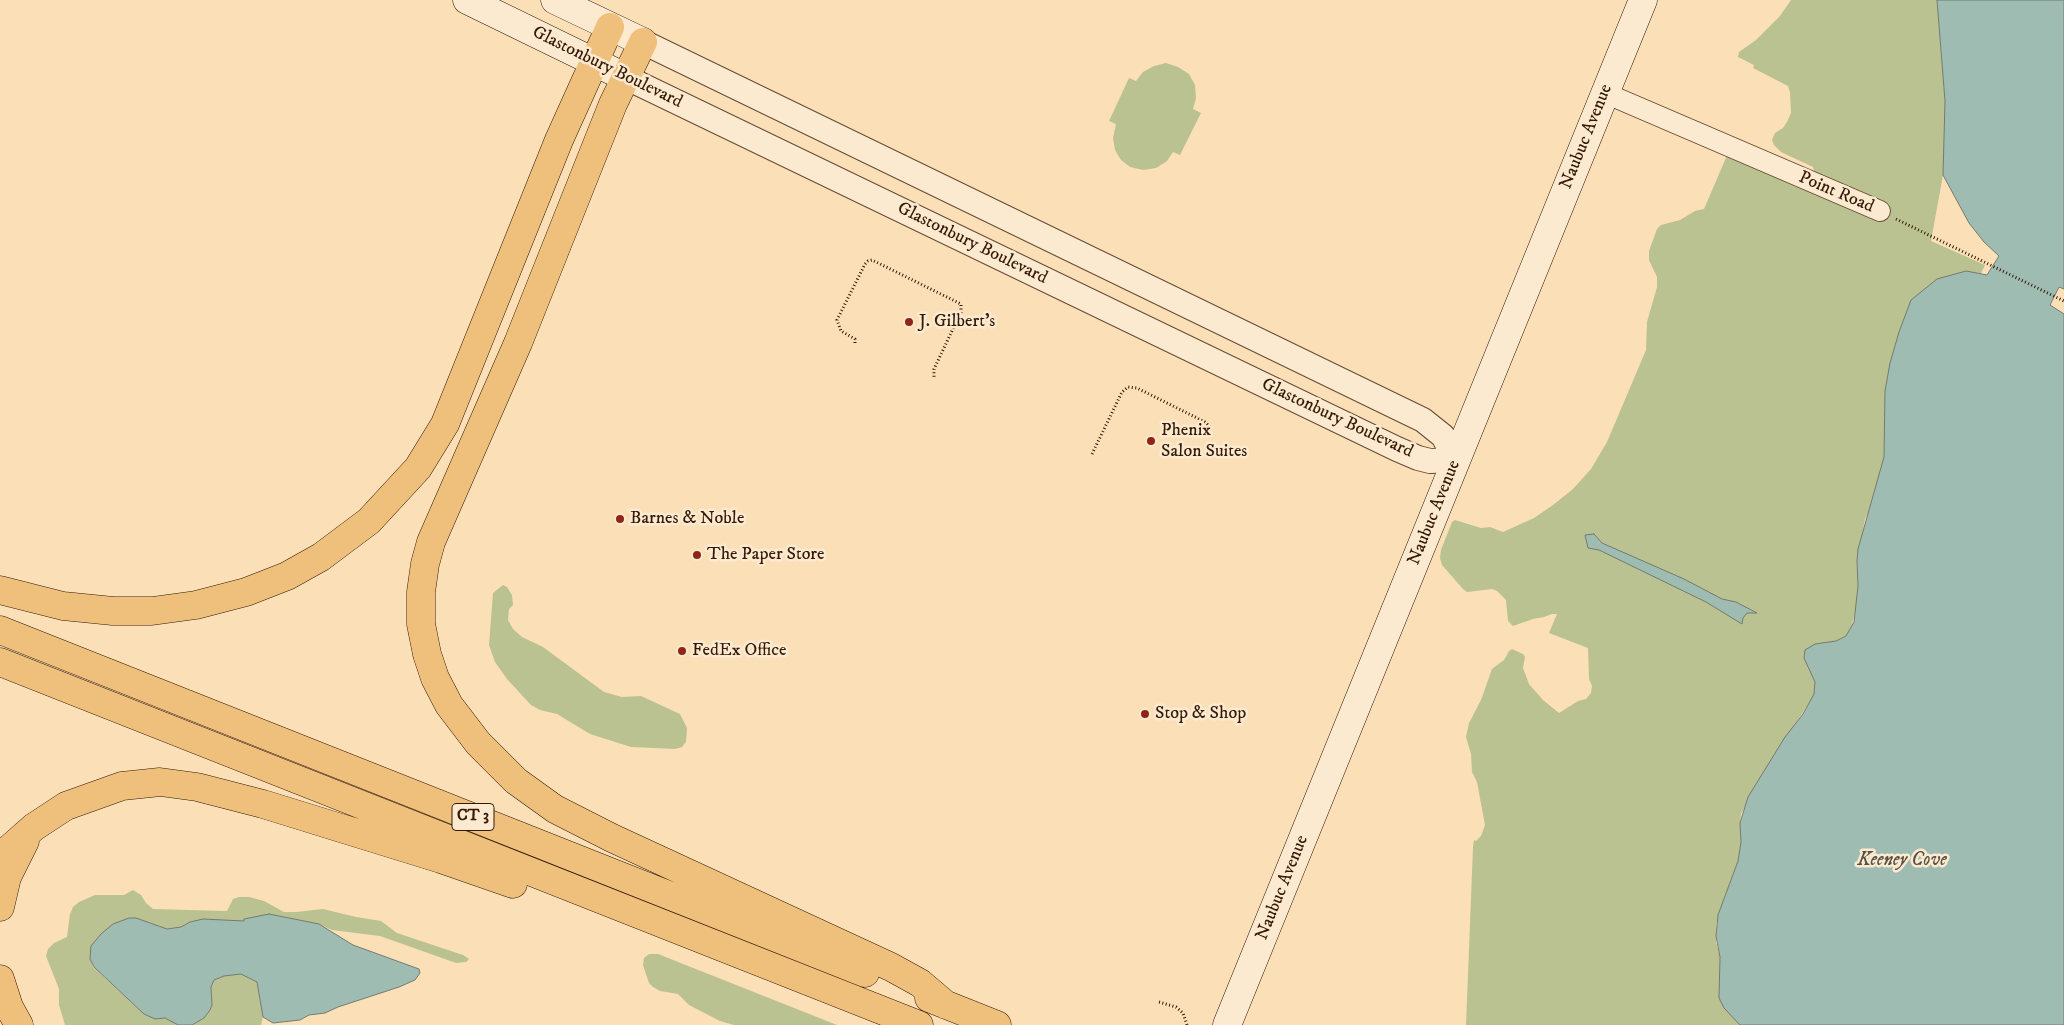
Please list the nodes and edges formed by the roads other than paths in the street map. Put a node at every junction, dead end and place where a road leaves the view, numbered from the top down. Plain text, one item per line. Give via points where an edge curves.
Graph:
1 (466, 0) edge
2 (555, 0) edge
3 (1642, 0) edge
4 (610, 27) junction
5 (643, 42) junction
6 (594, 62) junction
7 (625, 77) junction
8 (1605, 93) junction
9 (1880, 212) road end
10 (1071, 250) junction
11 (1104, 265) junction
12 (1054, 284) junction
13 (1087, 300) junction
14 (1456, 460) junction
15 (0, 590) edge
16 (0, 630) edge
17 (0, 662) edge
18 (34, 827) junction
19 (0, 857) edge
20 (0, 908) edge
21 (626, 910) junction
22 (0, 979) edge
23 (946, 1005) junction
24 (19, 1025) edge
25 (919, 1025) edge
26 (997, 1025) edge
27 (1227, 1025) edge

1 - 6 main road, Glastonbury Boulevard
2 - 4 main road, Glastonbury Boulevard
3 - 8 main road, Naubuc Avenue
4 - 5 main road, Glastonbury Boulevard
4 - 6 highway
5 - 7 highway
5 - 10 street, Glastonbury Boulevard
6 - 7 main road, Glastonbury Boulevard
6 - 15 highway via 445,424 418,468 369,521 321,557 287,576 246,592 196,605 152,611 113,611 62,606
7 - 12 street, Glastonbury Boulevard
7 - 23 highway via 518,343 428,552 422,580 421,612 432,670 449,705 478,743 516,781 555,809 883,963 920,983
8 - 9 street, Point Road
8 - 14 main road, Naubuc Avenue
10 - 11 street, Glastonbury Boulevard
10 - 12 street
11 - 13 street
11 - 14 street, Glastonbury Boulevard via 1423,420 1442,436
12 - 13 street, Glastonbury Boulevard
13 - 14 street, Glastonbury Boulevard via 1402,451 1430,461
14 - 27 main road, Naubuc Avenue
16 - 23 highway, CT 3
17 - 21 highway, CT 3
18 - 19 highway
18 - 20 highway via 7,877
18 - 21 highway via 66,806 105,791 134,784 171,783 263,804 441,859 573,905
21 - 25 highway, CT 3
22 - 24 highway
23 - 26 highway, CT 3

